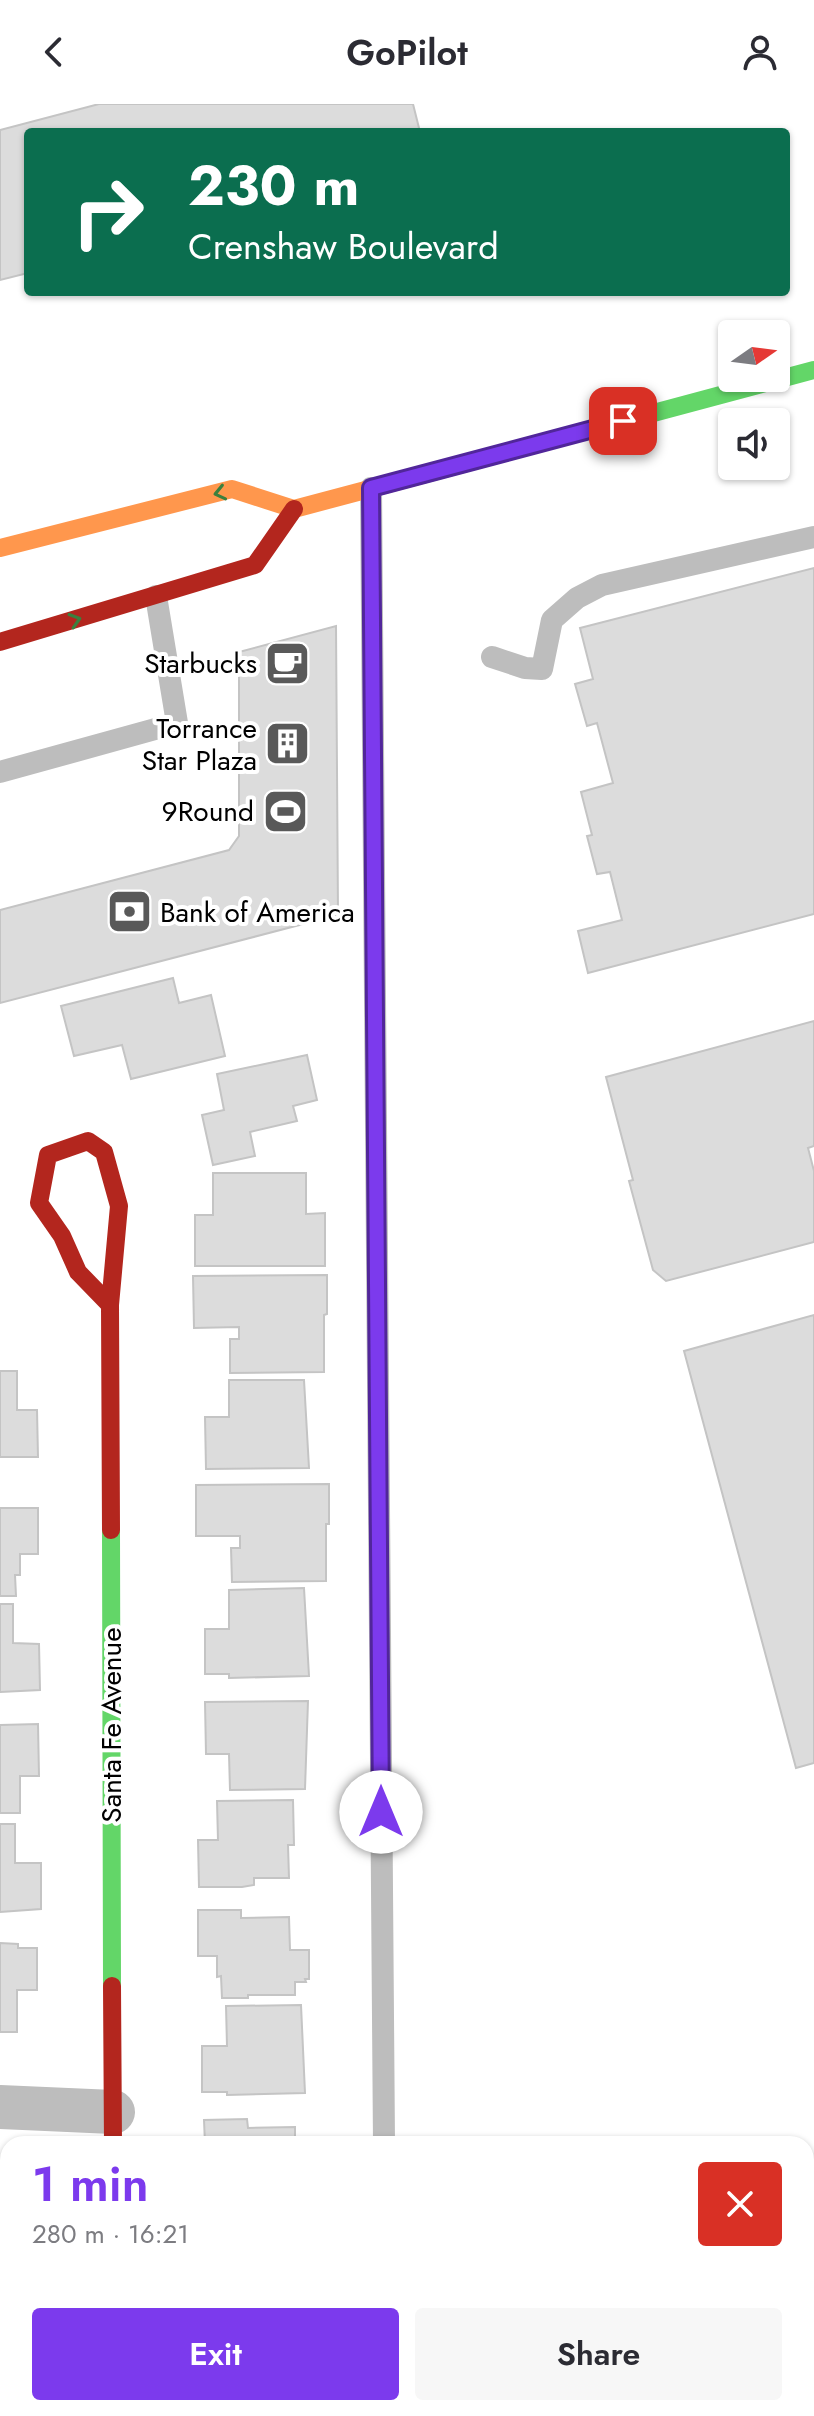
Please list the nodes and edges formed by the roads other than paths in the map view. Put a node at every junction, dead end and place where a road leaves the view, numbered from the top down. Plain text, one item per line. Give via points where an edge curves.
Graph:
1 (814, 370) edge
2 (371, 488) junction
3 (294, 509) junction
4 (814, 537) edge
5 (0, 548) edge
6 (156, 596) junction
7 (0, 642) edge
8 (492, 657) dead end
9 (0, 772) edge
10 (110, 1305) junction
11 (0, 2107) edge
12 (113, 2128) edge
13 (384, 2136) edge

1 - 2 street
2 - 3 street
2 - 13 lane
3 -> 5 street via 232,489
3 - 6 street via 255,565
4 - 8 lane via 602,585 552,620 542,669
7 -> 6 street
6 - 9 lane via 177,723
10 - 10 street, Santa Fe Avenue via 119,1206 104,1152 88,1141 48,1155 39,1203 78,1272
10 - 12 street, Santa Fe Avenue
11 - 12 street

